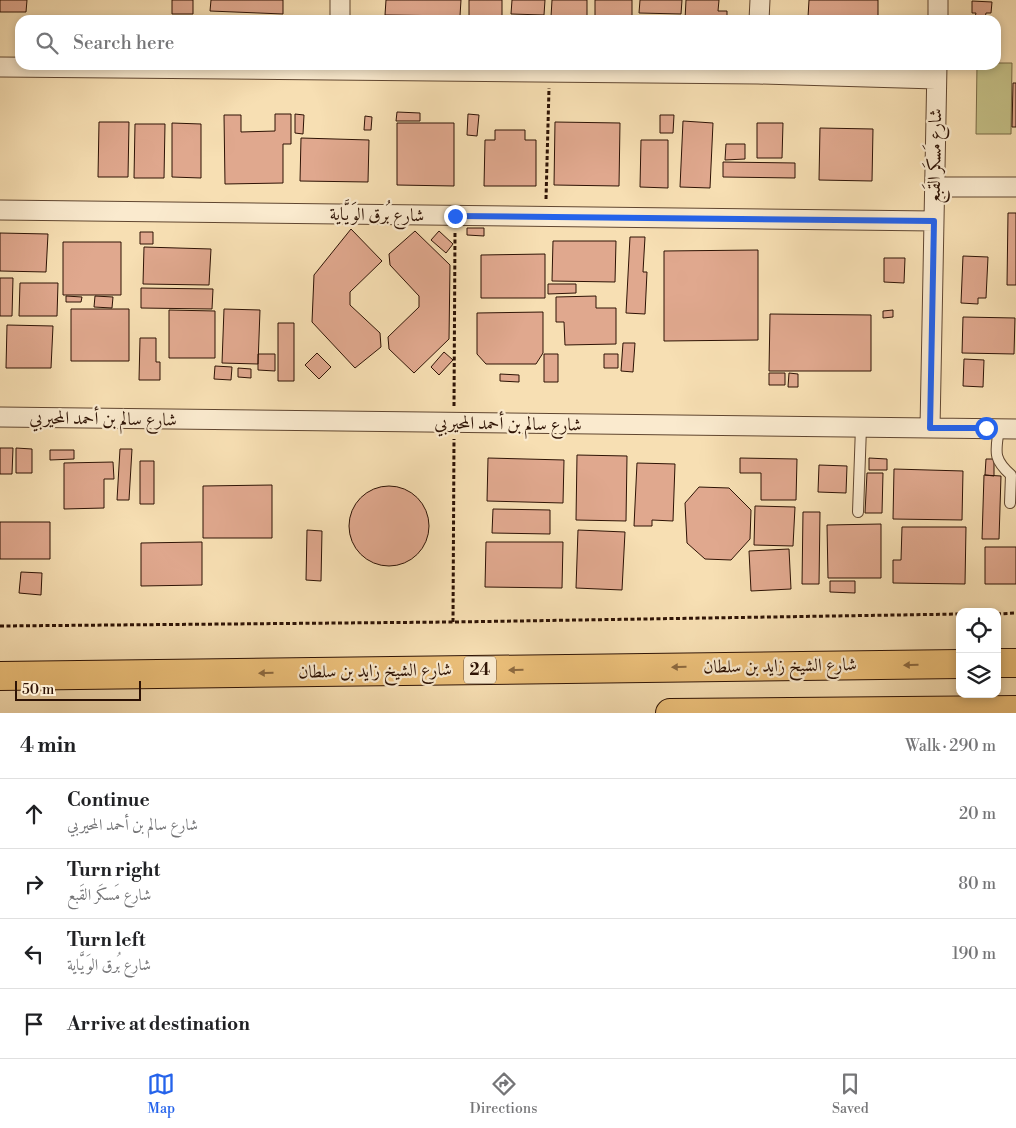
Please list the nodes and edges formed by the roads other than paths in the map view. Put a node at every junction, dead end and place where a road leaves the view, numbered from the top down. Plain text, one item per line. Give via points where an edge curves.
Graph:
1 (340, 0) edge
2 (760, 0) edge
3 (938, 0) edge
4 (340, 15) edge
5 (759, 15) edge
6 (938, 15) edge
7 (0, 67) edge
8 (15, 67) edge
9 (758, 70) edge
10 (937, 72) edge
11 (934, 187) junction
12 (1016, 187) edge
13 (0, 210) edge
14 (934, 221) junction
15 (0, 417) edge
16 (861, 427) junction
17 (930, 428) junction
18 (1008, 428) edge
19 (1010, 503) dead end
20 (858, 512) dead end
21 (1016, 663) edge
22 (956, 664) edge
23 (1001, 664) edge
24 (0, 676) edge
25 (1016, 710) edge
26 (670, 713) edge

1 - 4 street
2 - 5 street
3 - 6 street
7 - 8 street
9 - 10 street
10 - 11 street, شارع مَسكَر القَبع
11 - 12 street
11 - 14 street, شارع مَسكَر القَبع
13 - 14 street, شارع بُرق الوَيَّاية
14 - 17 street, شارع مَسكَر القَبع
15 - 16 street, شارع سالم بن أحمد المحيربي
16 - 17 street, شارع سالم بن أحمد المحيربي
16 - 20 lane
17 - 18 street, شارع سالم بن أحمد المحيربي
18 - 19 lane via 996,454 1011,475
21 - 23 highway
22 -> 24 highway, شارع الشيخ زايد بن سلطان / 24
25 - 26 highway

